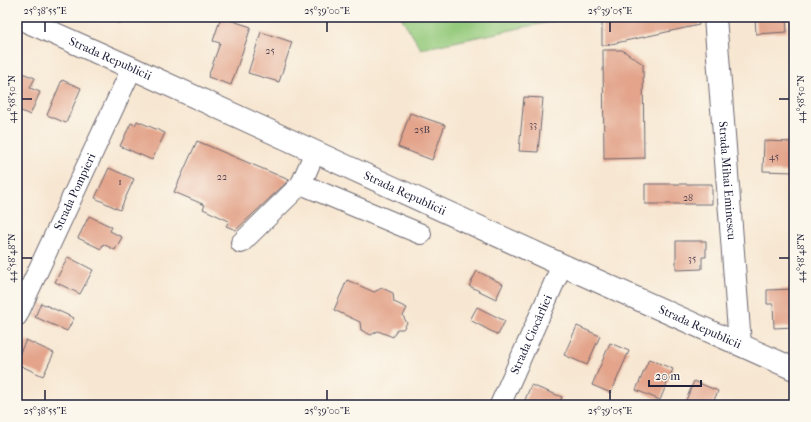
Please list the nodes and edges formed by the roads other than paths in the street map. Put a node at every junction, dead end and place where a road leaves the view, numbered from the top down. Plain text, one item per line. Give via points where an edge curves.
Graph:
1 (17, 17) edge
2 (714, 17) edge
3 (132, 68) junction
4 (315, 152) junction
5 (301, 184) junction
6 (420, 234) dead end
7 (241, 243) dead end
8 (562, 265) junction
9 (17, 316) edge
10 (740, 344) junction
11 (794, 369) edge
12 (500, 405) edge

1 - 3 main road, Strada Republicii
2 - 10 main road, Strada Mihai Eminescu
3 - 4 main road, Strada Republicii
3 - 9 street, Strada Pompieri
4 - 5 street
4 - 8 main road, Strada Republicii
5 - 6 street
5 - 7 street
8 - 10 main road, Strada Republicii
8 - 12 street, Strada Ciocârliei
10 - 11 main road, Strada Republicii

